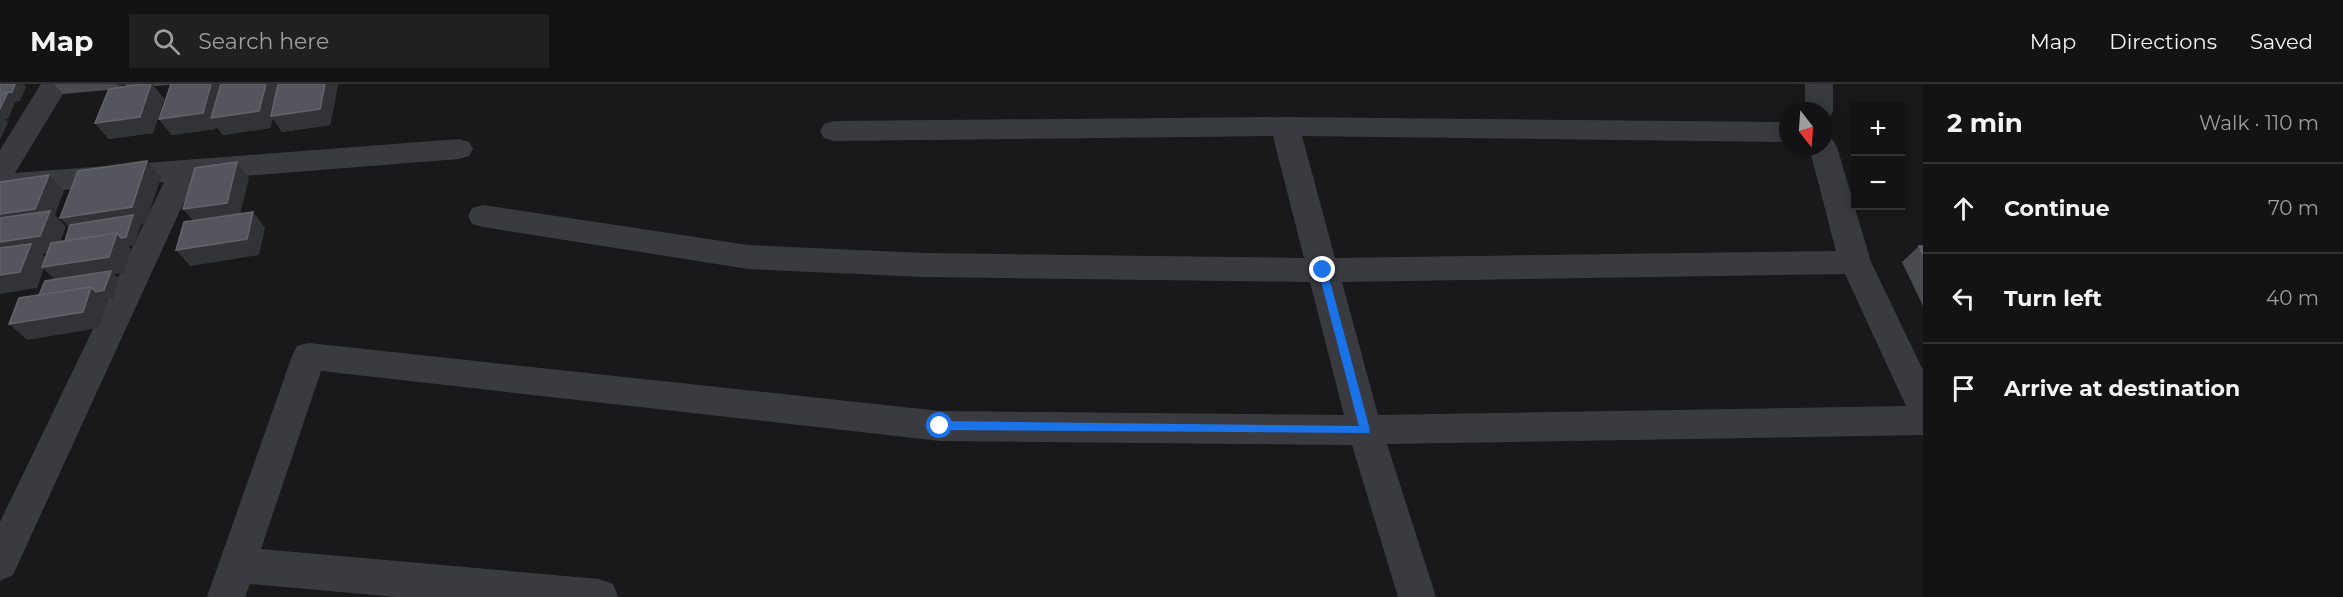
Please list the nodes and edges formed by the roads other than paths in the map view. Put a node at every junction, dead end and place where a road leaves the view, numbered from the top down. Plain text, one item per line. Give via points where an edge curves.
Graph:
1 (55, 84) edge
2 (1819, 84) edge
3 (1819, 102) edge
4 (1285, 126) junction
5 (834, 131) dead end
6 (1779, 132) edge
7 (459, 149) dead end
8 (1826, 156) edge
9 (184, 170) junction
10 (0, 174) edge
11 (0, 185) edge
12 (483, 216) dead end
13 (1855, 262) junction
14 (1323, 270) junction
15 (1923, 406) edge
16 (1923, 420) edge
17 (1365, 430) junction
18 (0, 563) edge
19 (232, 581) edge
20 (599, 597) edge
21 (1418, 597) edge

1 - 10 street
2 - 3 street
4 - 5 street
4 - 6 street
4 - 14 street
7 - 9 street
8 - 13 street
9 - 11 street
9 - 18 street
12 - 14 street via 748,257 925,265
13 - 14 street
13 - 15 street
14 - 17 street
16 - 17 street
17 - 19 street via 940,426 309,356
17 - 21 street
19 - 20 street

